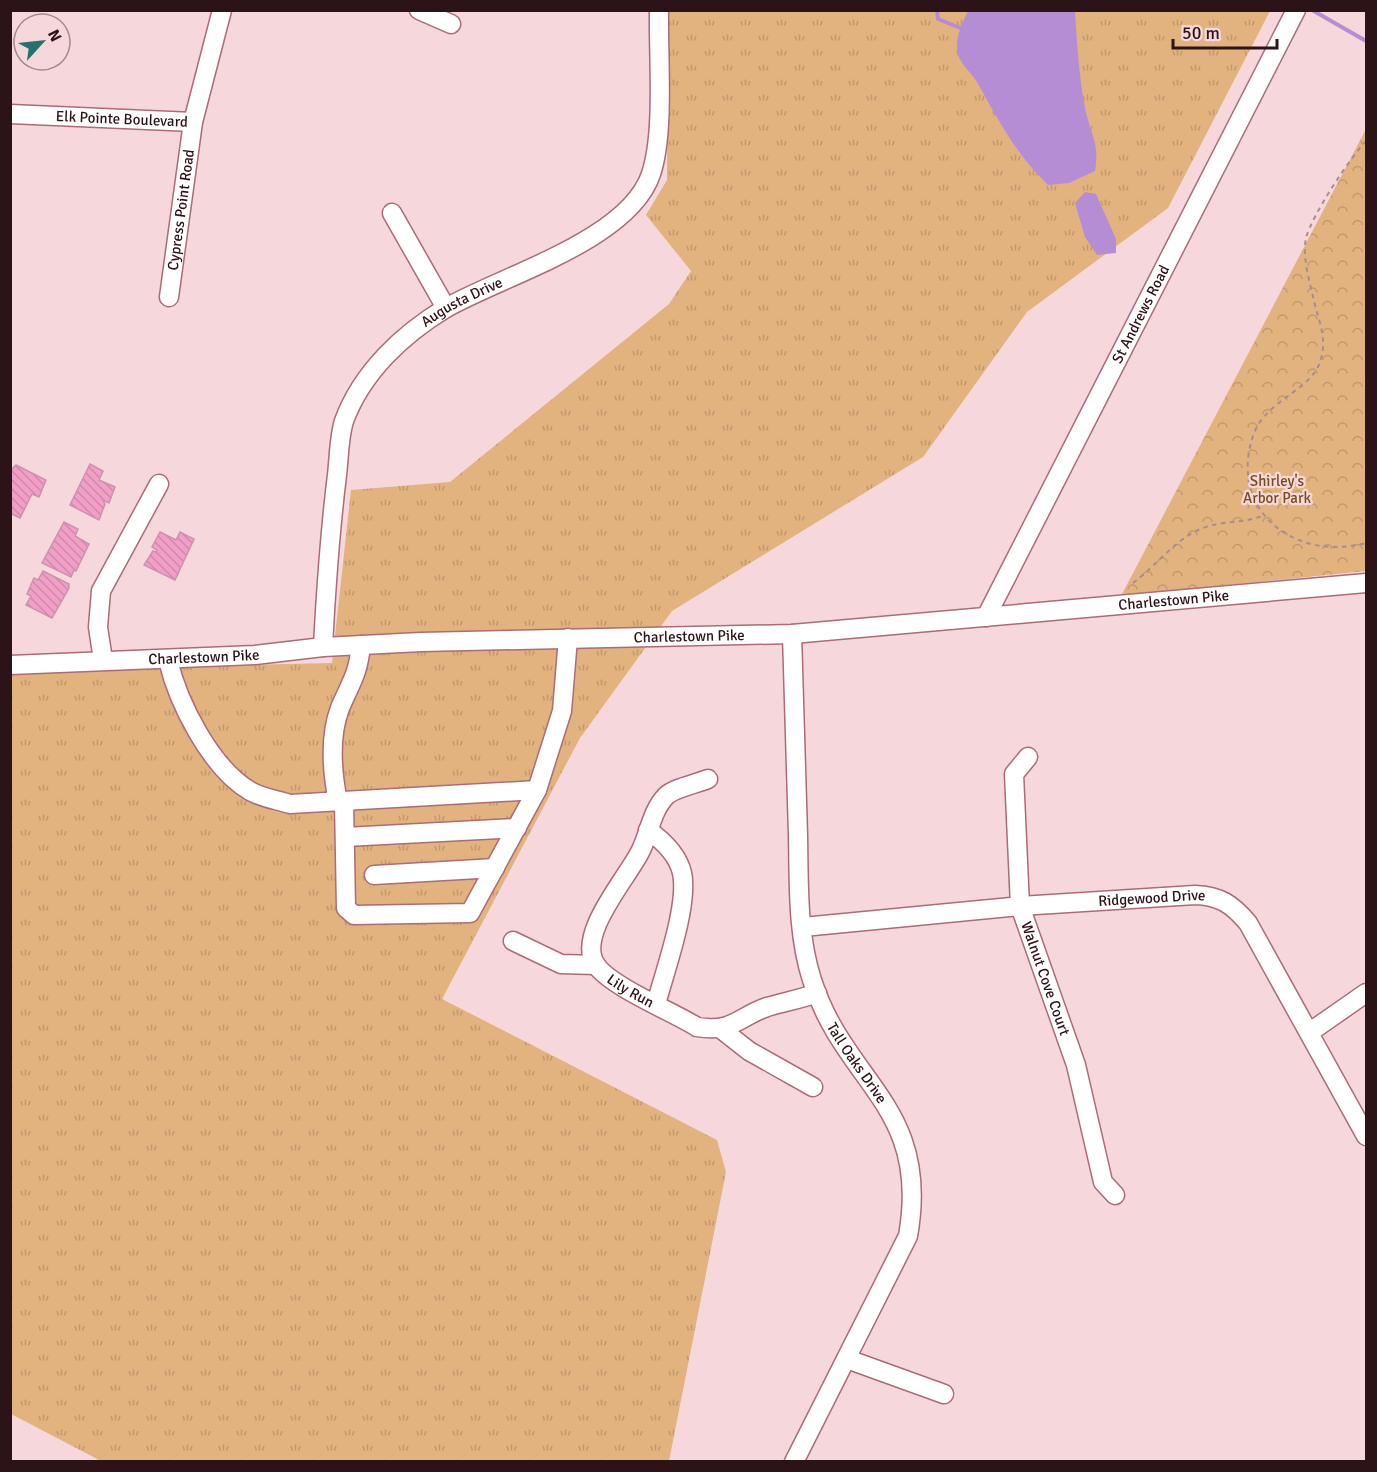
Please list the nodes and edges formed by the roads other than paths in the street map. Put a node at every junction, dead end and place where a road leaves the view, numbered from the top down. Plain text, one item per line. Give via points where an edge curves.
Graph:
1 (222, 10) edge
2 (419, 10) edge
3 (659, 10) edge
4 (1296, 10) edge
5 (451, 24) dead end
6 (10, 114) edge
7 (193, 122) junction
8 (392, 213) dead end
9 (169, 297) dead end
10 (446, 308) junction
11 (159, 484) dead end
12 (1366, 583) edge
13 (986, 617) junction
14 (792, 634) junction
15 (568, 638) junction
16 (361, 645) junction
17 (322, 647) junction
18 (103, 660) junction
19 (168, 660) junction
20 (10, 665) edge
21 (1028, 757) dead end
22 (708, 779) dead end
23 (537, 790) junction
24 (341, 801) junction
25 (517, 828) junction
26 (648, 830) junction
27 (345, 837) junction
28 (495, 868) junction
29 (374, 875) dead end
30 (1020, 906) junction
31 (803, 927) junction
32 (513, 941) dead end
33 (596, 965) junction
34 (817, 993) junction
35 (1366, 993) edge
36 (656, 1004) junction
37 (721, 1029) junction
38 (1310, 1032) junction
39 (813, 1087) dead end
40 (1366, 1136) edge
41 (1115, 1195) dead end
42 (847, 1359) junction
43 (944, 1394) dead end
44 (794, 1461) edge

1 - 7 street, Elk Pointe Boulevard
2 - 5 street
3 - 10 street, Augusta Drive via 658,140 651,175 631,207 589,238
4 - 13 street, St Andrews Road
6 - 7 street, Elk Pointe Boulevard
7 - 9 street, Cypress Point Road
8 - 10 street
10 - 17 street, Augusta Drive via 385,356 365,382 344,422 329,541
11 - 18 street via 101,591 98,627
12 - 13 street, Charlestown Pike
13 - 14 street, Charlestown Pike
14 - 15 street, Charlestown Pike
14 - 31 street, Tall Oaks Drive
15 - 16 street, Charlestown Pike
15 - 23 street via 562,711
16 - 17 street, Charlestown Pike
16 - 24 street via 357,674 335,727 333,778
17 - 19 street, Charlestown Pike
18 - 19 street, Charlestown Pike
18 - 20 street, Charlestown Pike
19 - 24 street via 175,688 227,773 252,792 290,804
21 - 30 street, Walnut Cove Court via 1014,774
22 - 26 street, Lily Run via 666,795
23 - 24 street
23 - 25 street
24 - 27 street
25 - 27 street
25 - 28 street
26 - 33 street, Lily Run via 641,851 620,881 593,938
26 - 36 street via 666,844 682,871 683,891
27 - 28 street via 346,908 354,915 470,913
28 - 29 street
30 - 31 street, Ridgewood Drive
30 - 38 street, Ridgewood Drive via 1195,895 1221,898 1248,923
30 - 41 street, Walnut Cove Court via 1076,1065 1103,1182
31 - 34 street, Tall Oaks Drive
32 - 33 street via 561,964
33 - 36 street, Lily Run
34 - 37 street via 766,1008
34 - 42 street, Tall Oaks Drive via 828,1017 896,1120 913,1176 908,1236
35 - 38 street
36 - 37 street, Lily Run via 697,1028
37 - 39 street via 749,1051
38 - 40 street, Ridgewood Drive
42 - 43 street
42 - 44 street, Tall Oaks Drive

